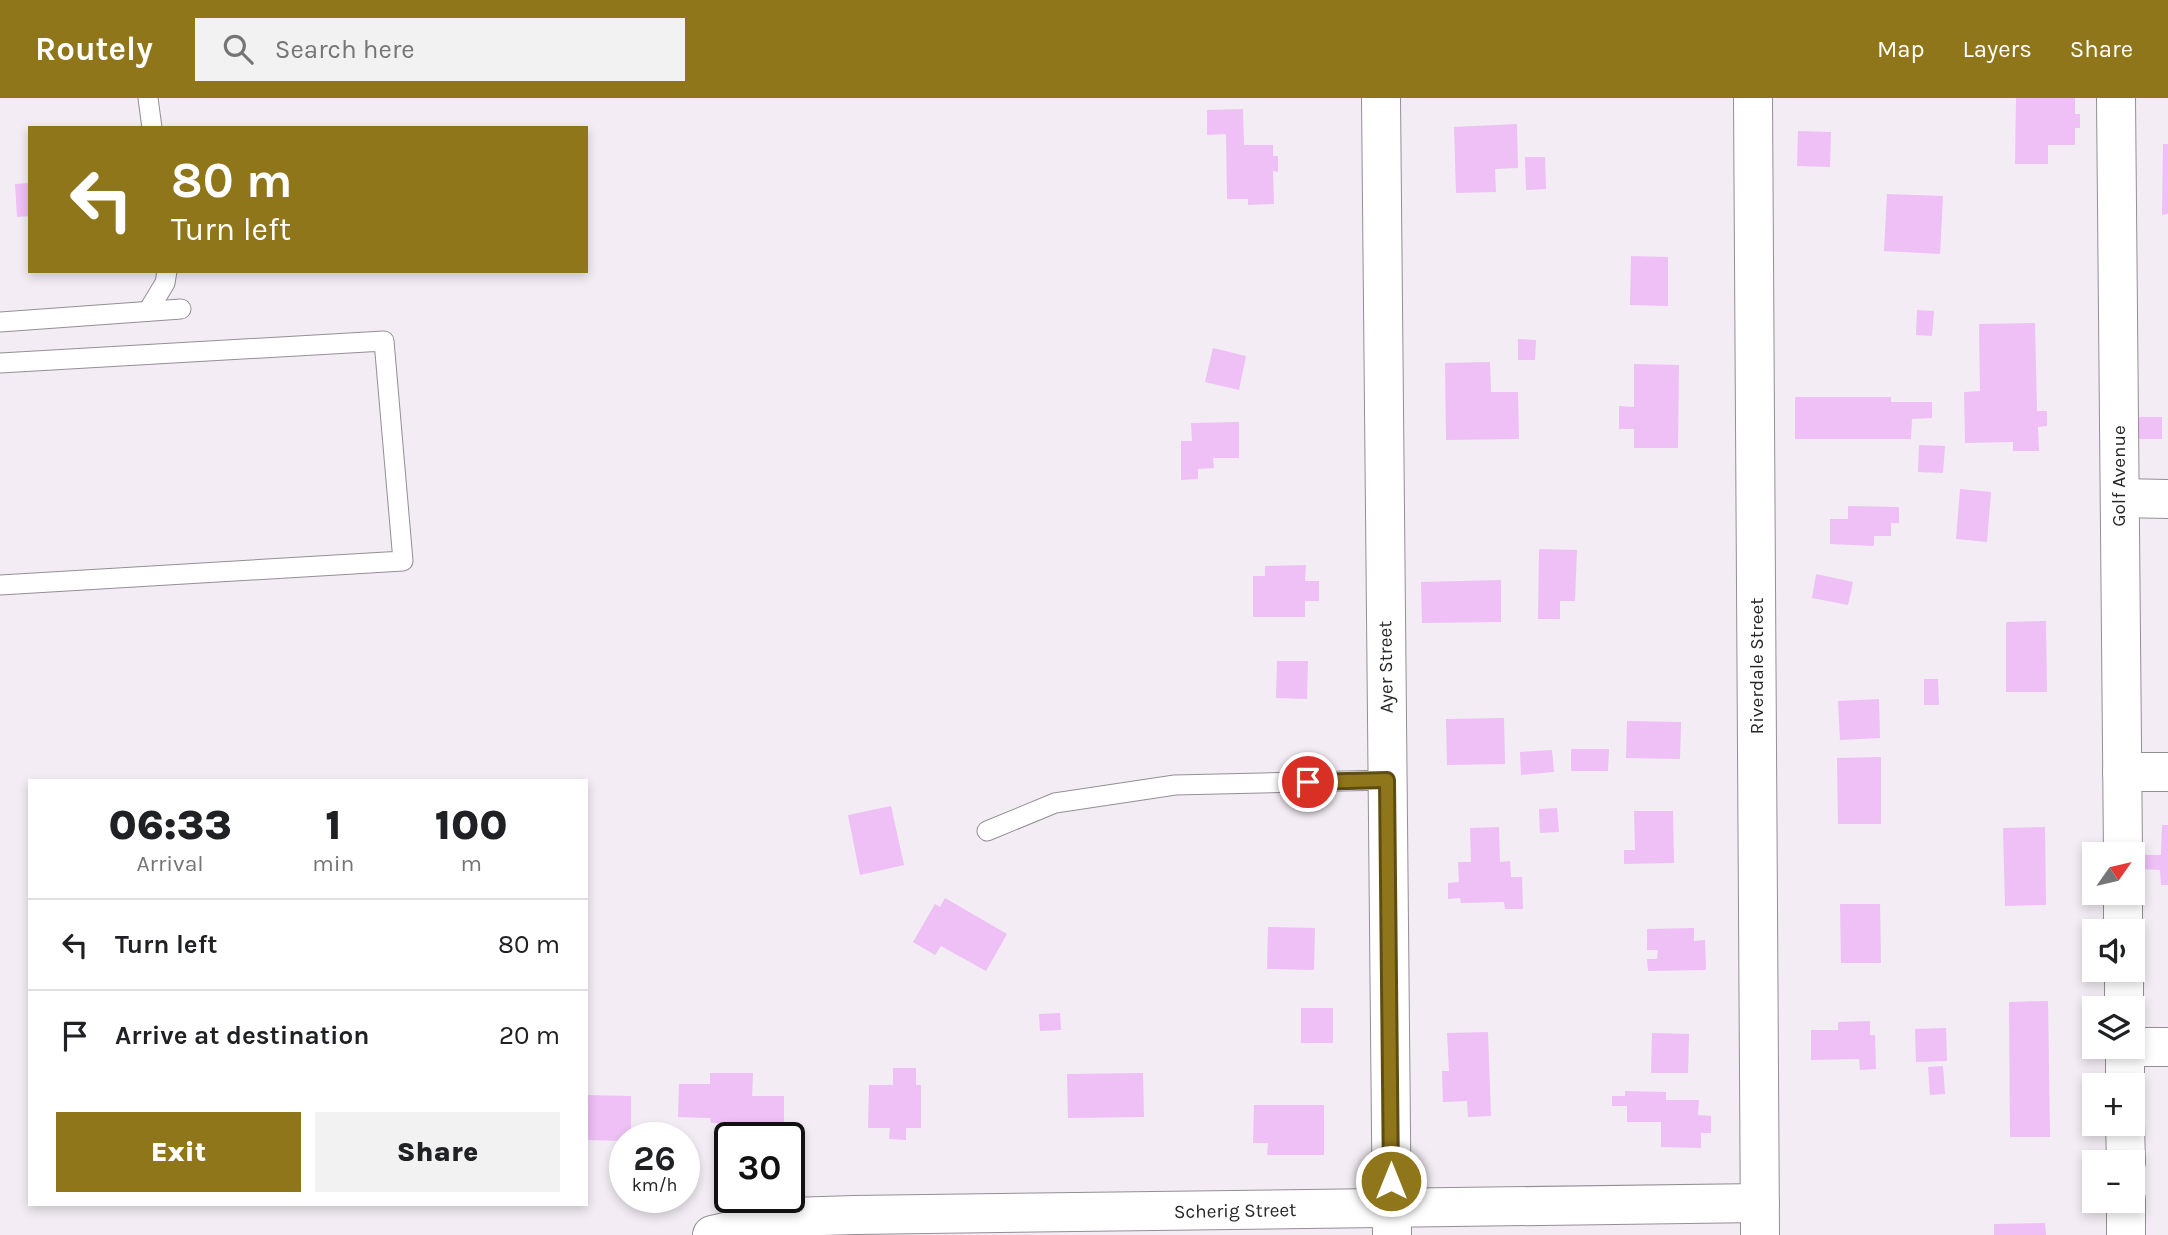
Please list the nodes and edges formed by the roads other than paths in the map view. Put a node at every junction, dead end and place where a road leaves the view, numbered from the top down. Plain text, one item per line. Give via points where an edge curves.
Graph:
1 (148, 98) edge
2 (1381, 98) edge
3 (1754, 98) edge
4 (2116, 98) edge
5 (152, 126) edge
6 (167, 273) edge
7 (181, 309) dead end
8 (148, 311) junction
9 (0, 323) edge
10 (0, 363) edge
11 (2120, 499) junction
12 (2168, 499) edge
13 (0, 585) edge
14 (2122, 772) junction
15 (2168, 772) edge
16 (1387, 780) junction
17 (987, 831) dead end
18 (2123, 842) edge
19 (2145, 1047) edge
20 (2168, 1047) edge
21 (2126, 1213) edge
22 (1760, 1219) edge
23 (1392, 1221) edge
24 (712, 1235) edge
25 (2126, 1235) edge

1 - 5 lane
2 - 16 street, Ayer Street
3 - 22 street, Riverdale Street
4 - 11 street, Golf Avenue
6 - 8 lane
7 - 8 lane
8 - 9 lane
10 - 13 lane via 384,341 403,561
11 - 12 street
11 - 14 street, Golf Avenue
14 - 15 street
14 - 18 street, Golf Avenue
16 - 17 lane via 1175,785 1055,803
16 - 23 street, Ayer Street
19 - 20 street
21 - 25 street
22 - 23 street, Scherig Street
23 - 24 street, Scherig Street via 854,1215 791,1217

